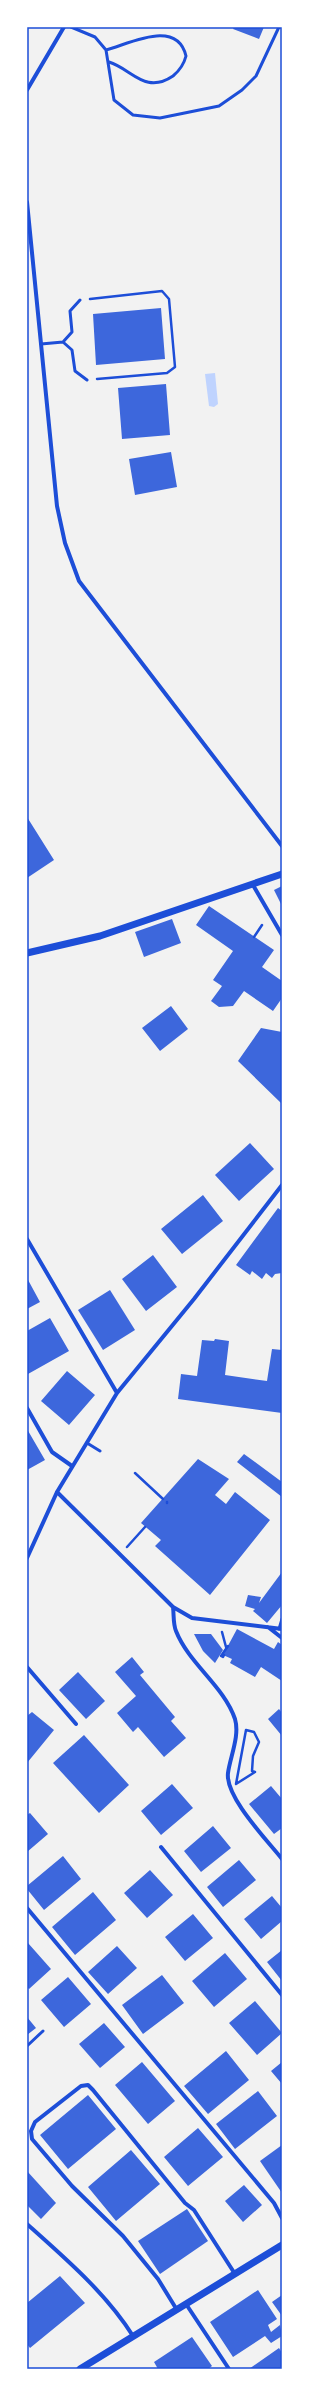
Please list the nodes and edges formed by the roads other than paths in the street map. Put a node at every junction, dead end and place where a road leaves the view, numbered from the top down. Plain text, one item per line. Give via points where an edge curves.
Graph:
1 (64, 27) edge
2 (71, 27) edge
3 (279, 27) edge
4 (106, 50) junction
5 (109, 62) junction
6 (27, 90) edge
7 (27, 202) edge
8 (80, 300) road end
9 (63, 342) junction
10 (41, 344) junction
11 (87, 380) road end
12 (282, 846) edge
13 (282, 874) edge
14 (253, 885) junction
15 (282, 935) edge
16 (27, 953) edge
17 (282, 1185) edge
18 (27, 1239) edge
19 (117, 1393) junction
20 (27, 1408) edge
21 (87, 1443) junction
22 (100, 1451) dead end
23 (72, 1466) junction
24 (57, 1492) junction
25 (27, 1558) edge
26 (173, 1607) junction
27 (282, 1619) edge
28 (268, 1627) junction
29 (281, 1629) edge
30 (282, 1638) edge
31 (27, 1667) edge
32 (76, 1724) dead end
33 (161, 1847) dead end
34 (282, 1859) edge
35 (27, 1908) edge
36 (282, 1995) edge
37 (43, 2031) dead end
38 (27, 2046) edge
39 (282, 2218) edge
40 (27, 2224) edge
41 (282, 2246) edge
42 (235, 2274) junction
43 (186, 2304) junction
44 (177, 2310) junction
45 (133, 2336) junction
46 (80, 2369) edge
47 (229, 2369) edge

1 - 6 street
2 - 4 lane via 95,37
3 - 5 lane via 256,76 242,90 219,106 188,114 160,118 133,115 114,100
4 - 5 lane
4 - 5 lane via 138,39 162,35 180,42 186,56 176,73 158,83 140,80 120,65
7 - 10 street
8 - 9 lane via 70,311 72,332
9 - 10 lane
9 - 11 lane via 72,350 75,371
10 - 12 street via 57,506 65,543 79,580
13 - 14 street
14 - 15 street
14 - 16 street via 100,936
17 - 19 street
18 - 19 street
19 - 21 street
20 - 23 street via 52,1452
21 - 22 lane
21 - 23 street
23 - 24 street
24 - 25 street
24 - 26 street
26 - 28 street via 192,1618
26 - 34 street via 176,1630 182,1643 225,1700 236,1720 227,1774 230,1789
27 - 29 lane
28 - 29 street
28 - 30 street
31 - 32 street
33 - 36 street
35 - 39 street via 274,2203
37 - 38 lane
40 - 45 street via 70,2263 117,2313
41 - 42 street
42 - 43 street
42 - 44 street via 194,2210 185,2203 93,2090 88,2085 82,2086 35,2122 31,2131 32,2139 72,2186 123,2236 158,2279
43 - 44 street
43 - 47 street
44 - 45 street
45 - 46 street

